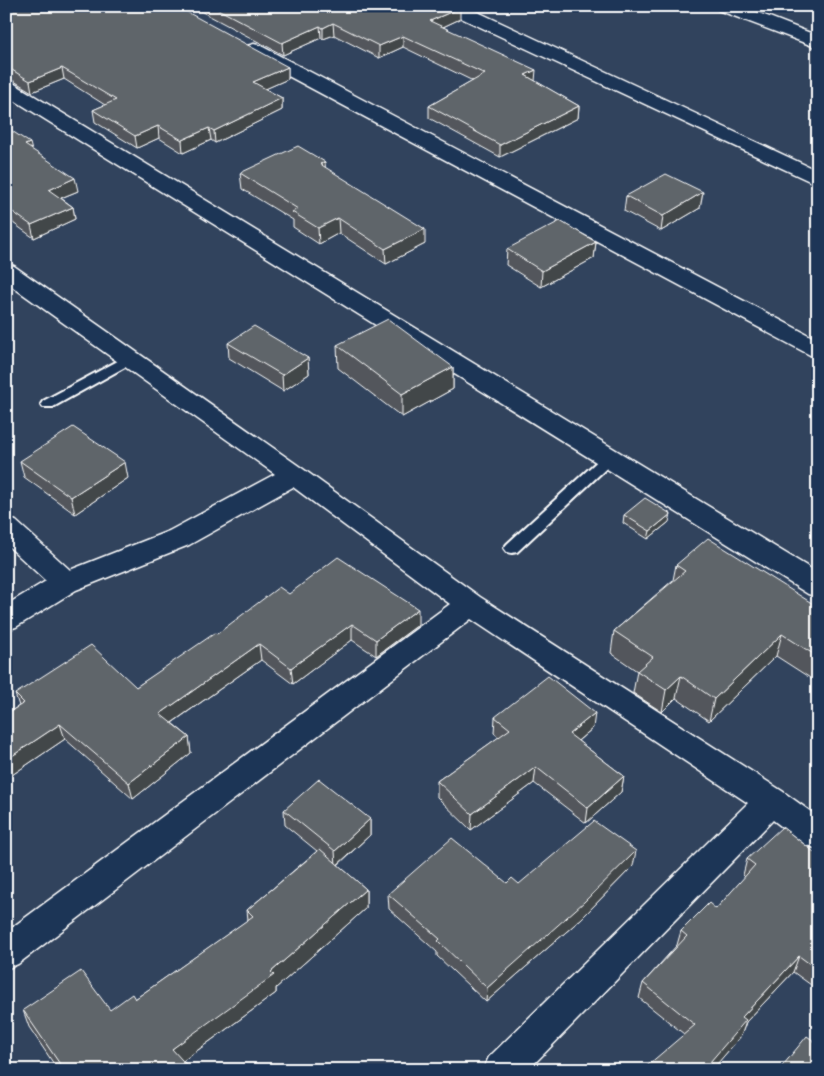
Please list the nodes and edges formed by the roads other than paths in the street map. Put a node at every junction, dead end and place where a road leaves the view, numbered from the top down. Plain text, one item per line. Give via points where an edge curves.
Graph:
1 (450, 6) edge
2 (724, 6) edge
3 (818, 22) edge
4 (796, 34) junction
5 (238, 42) edge
6 (818, 42) edge
7 (6, 87) edge
8 (818, 179) edge
9 (6, 271) edge
10 (818, 350) edge
11 (129, 359) junction
12 (48, 404) dead end
13 (609, 458) junction
14 (294, 475) junction
15 (6, 528) edge
16 (512, 548) dead end
17 (66, 583) junction
18 (818, 586) edge
19 (470, 604) junction
20 (6, 619) edge
21 (771, 802) junction
22 (818, 836) edge
23 (6, 953) edge
24 (502, 1070) edge

1 - 8 street
2 - 4 street
3 - 4 street
4 - 6 street
5 - 10 street
7 - 13 street
9 - 11 street
11 - 12 lane
11 - 14 street
13 - 16 lane
13 - 18 street
14 - 17 street via 179,538
14 - 19 street
15 - 17 street
17 - 20 street
19 - 21 street
19 - 23 street
21 - 22 street
21 - 24 street

